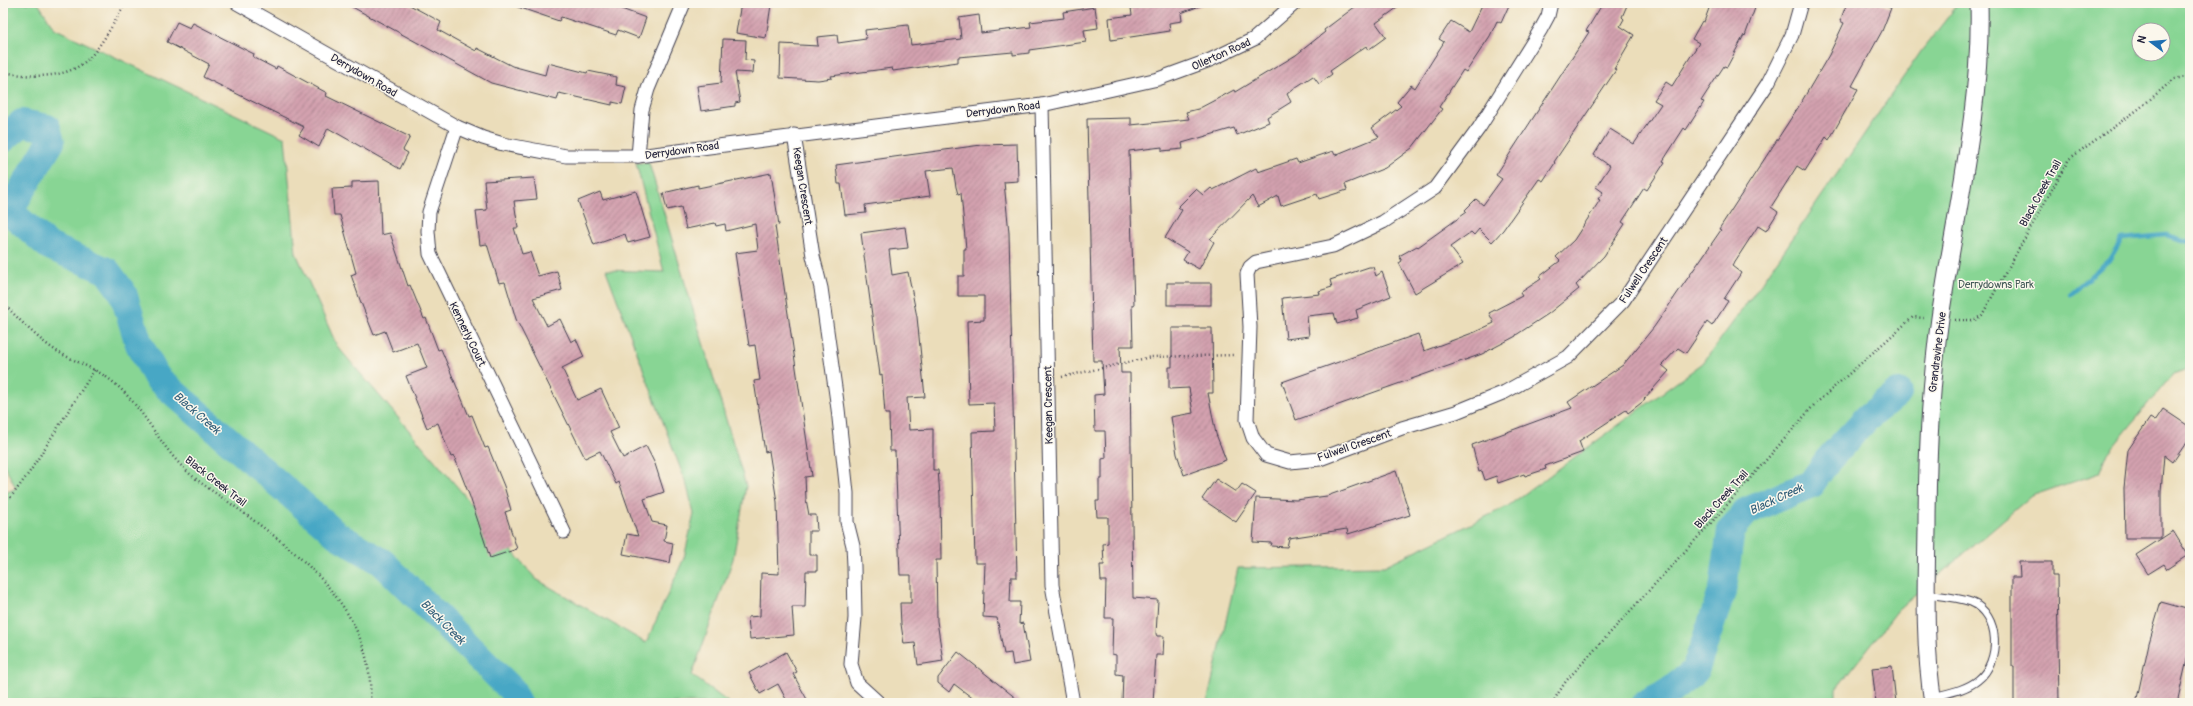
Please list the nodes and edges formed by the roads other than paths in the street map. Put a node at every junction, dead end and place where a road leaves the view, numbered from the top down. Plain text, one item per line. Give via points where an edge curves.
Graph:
1 (237, 3) edge
2 (684, 3) edge
3 (1295, 3) edge
4 (1551, 3) edge
5 (1801, 3) edge
6 (1979, 3) edge
7 (1158, 79) joint
8 (1042, 105) junction
9 (457, 127) junction
10 (794, 135) junction
11 (638, 156) junction
12 (564, 532) dead end
13 (1925, 594) junction
14 (1933, 700) edge
15 (879, 703) edge
16 (1073, 703) edge

1 - 9 street, Derrydown Road
2 - 11 street via 648,89 642,110
3 - 7 street, Ollerton Road via 1254,40
4 - 5 street, Fulwell Crescent via 1541,29 1479,128 1435,188 1383,222 1333,246 1256,262 1250,267 1247,274 1250,328 1248,420 1253,438 1266,455 1290,462 1320,459 1402,428 1456,412 1505,392 1568,357 1623,301 1768,83 1792,35
6 - 13 street, Grandravine Drive via 1974,117 1934,368 1929,425
7 - 8 street, Derrydown Road
8 - 10 street, Derrydown Road
8 - 16 street, Keegan Crescent via 1052,585
9 - 11 street, Derrydown Road via 503,144 566,156
9 - 12 street, Kennerly Court via 428,212 430,254
10 - 11 street, Derrydown Road
10 - 15 street, Keegan Crescent via 813,256 821,288 838,409 847,493 847,522 854,566 855,618 851,664 857,683
13 - 14 street, Grandravine Drive
13 - 14 lane via 1972,602 1987,614 1995,639 1990,668 1979,680

